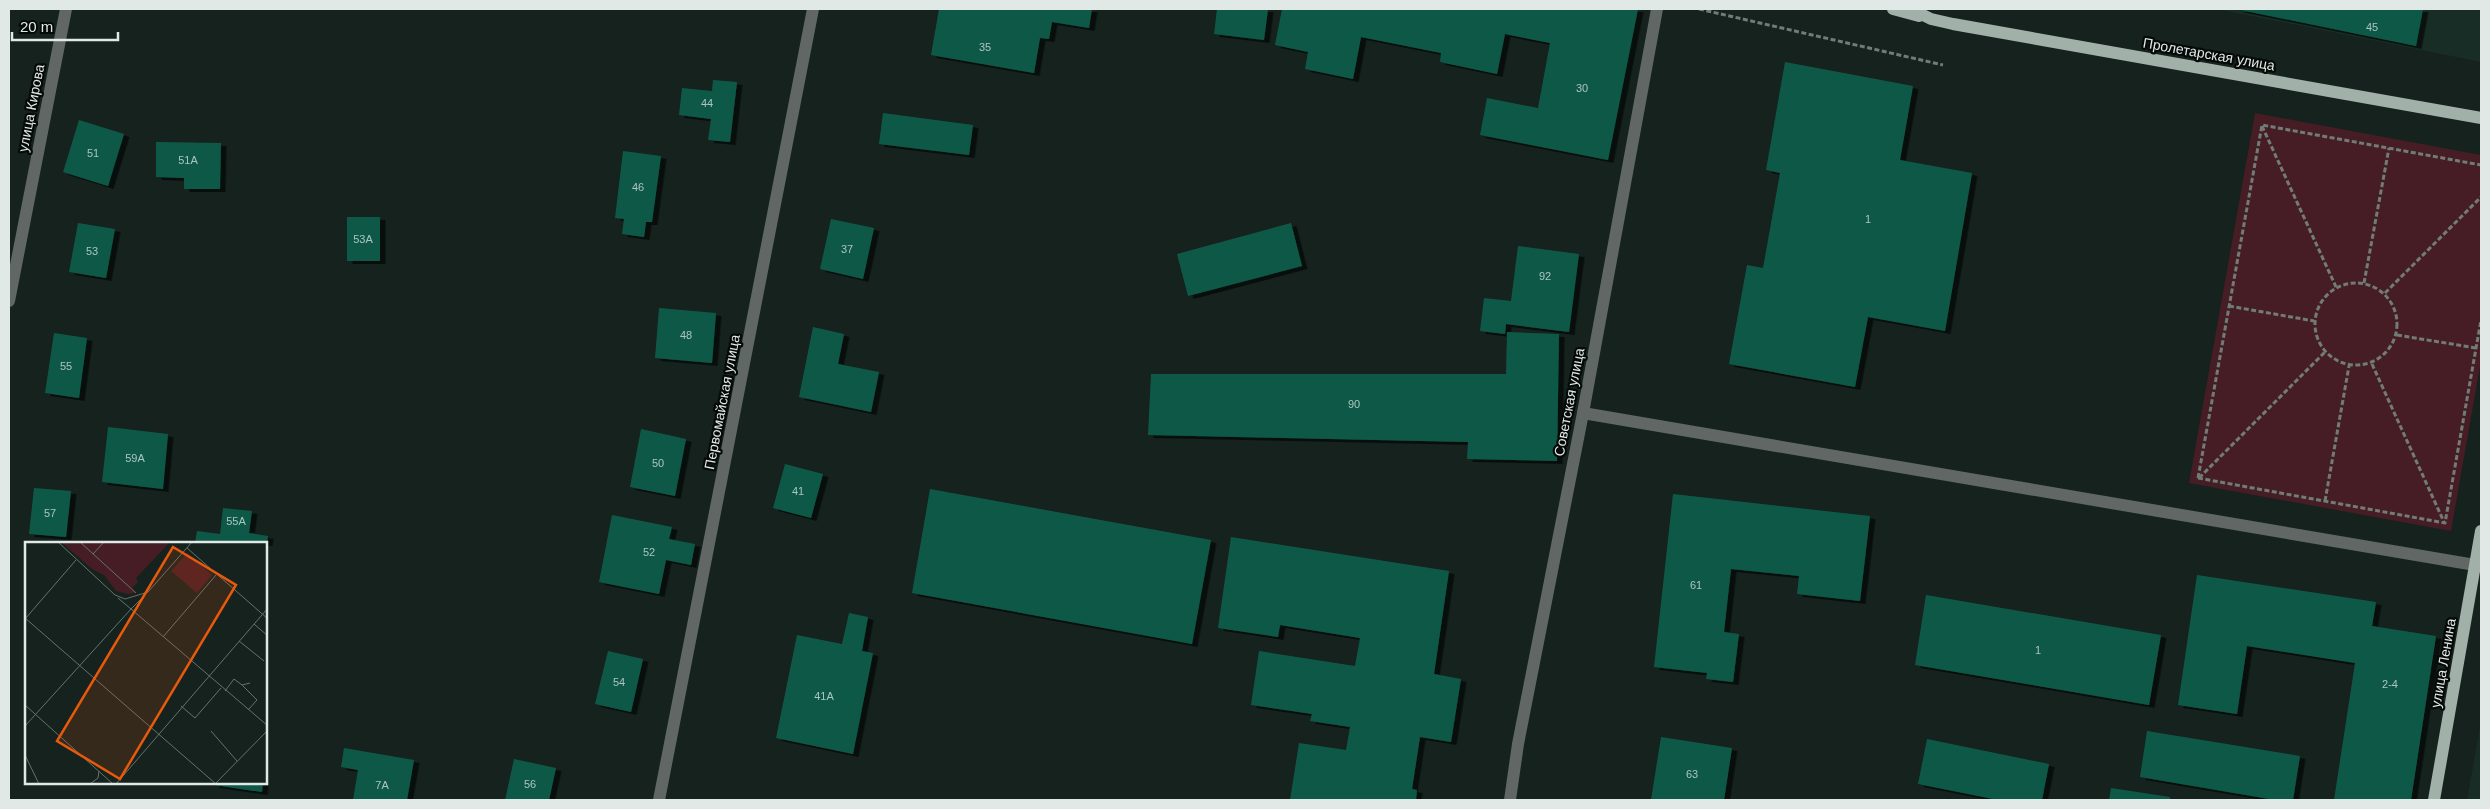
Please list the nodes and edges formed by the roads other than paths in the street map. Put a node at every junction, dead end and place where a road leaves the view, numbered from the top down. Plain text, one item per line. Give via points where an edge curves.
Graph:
1 (66, 9) edge
2 (813, 9) edge
3 (1657, 9) edge
4 (1893, 9) edge
5 (1911, 9) edge
6 (1931, 19) junction
7 (2481, 118) edge
8 (9, 301) edge
9 (1583, 412) junction
10 (2481, 531) edge
11 (2475, 565) junction
12 (659, 800) edge
13 (1510, 800) edge
14 (2434, 800) edge

1 - 8 street, улица Кирова
2 - 12 street, Первомайская улица
3 - 9 street, Советская улица
4 - 6 main road, Пролетарская улица
5 - 6 main road, Пролетарская улица
6 - 7 main road, Пролетарская улица
9 - 11 street
9 - 13 street, Советская улица
10 - 11 main road, улица Ленина
11 - 14 main road, улица Ленина

